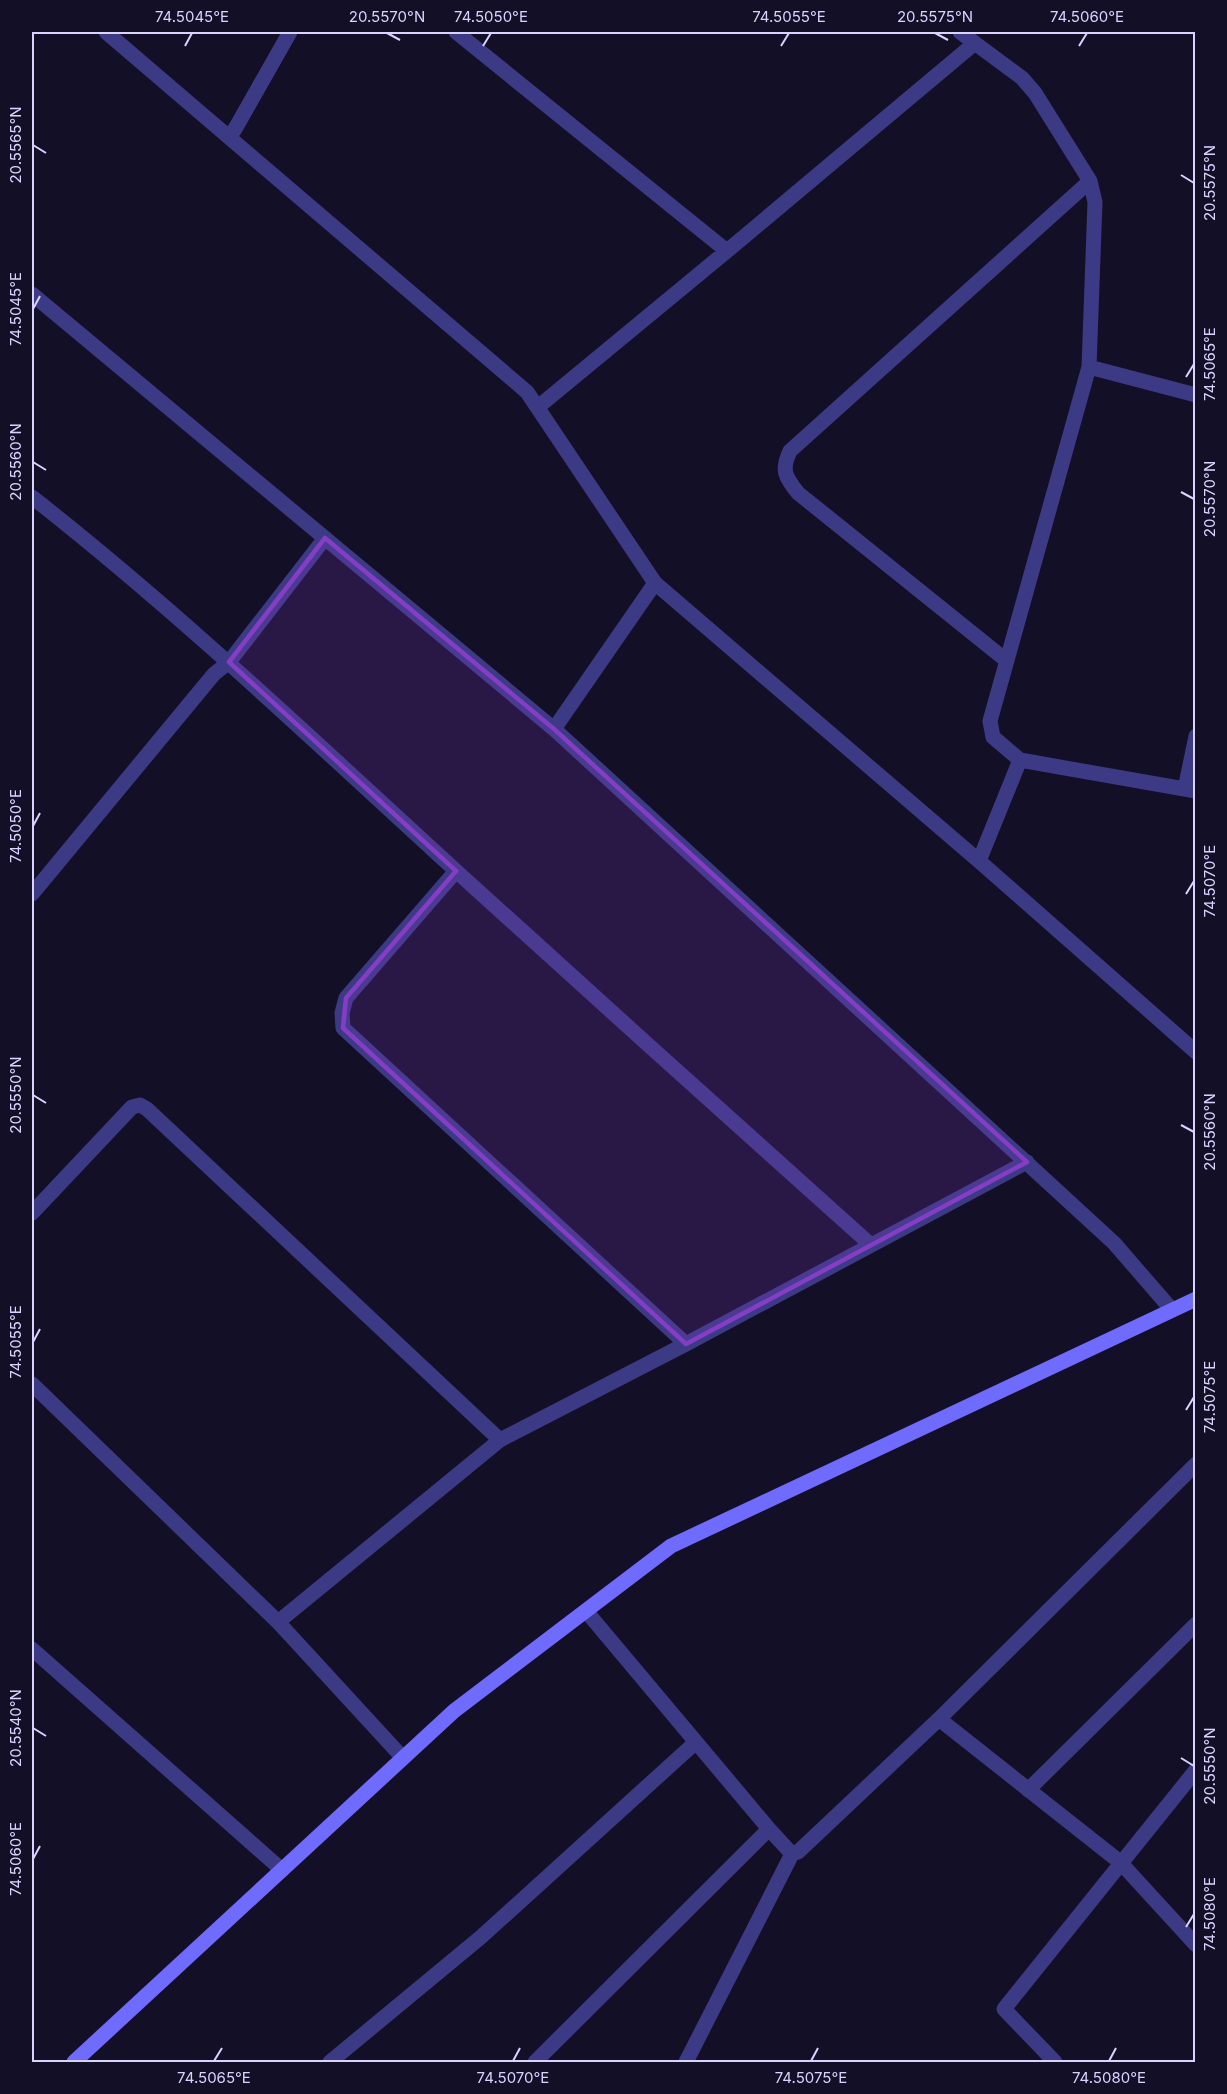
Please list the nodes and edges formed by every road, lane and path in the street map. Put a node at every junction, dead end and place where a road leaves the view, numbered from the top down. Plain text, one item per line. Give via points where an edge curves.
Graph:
1 (106, 32) edge
2 (290, 32) edge
3 (456, 32) edge
4 (960, 32) edge
5 (975, 43) junction
6 (229, 136) junction
7 (1090, 181) junction
8 (727, 251) junction
9 (32, 294) edge
10 (1089, 367) junction
11 (1196, 395) edge
12 (538, 407) junction
13 (32, 497) edge
14 (325, 538) junction
15 (655, 583) junction
16 (1007, 661) junction
17 (229, 662) junction
18 (554, 729) junction
19 (1196, 736) edge
20 (1020, 760) junction
21 (1190, 790) edge
22 (979, 861) junction
23 (456, 871) junction
24 (32, 894) edge
25 (1196, 1052) edge
26 (1027, 1162) junction
27 (32, 1213) edge
28 (871, 1245) junction
29 (1196, 1299) edge
30 (1172, 1310) junction
31 (686, 1344) junction
32 (32, 1384) edge
33 (500, 1440) junction
34 (1196, 1464) edge
35 (586, 1611) junction
36 (278, 1622) junction
37 (1196, 1624) edge
38 (32, 1649) edge
39 (939, 1719) junction
40 (696, 1742) junction
41 (403, 1758) junction
42 (1196, 1770) edge
43 (1028, 1790) junction
44 (769, 1829) junction
45 (792, 1854) junction
46 (1120, 1862) junction
47 (282, 1870) junction
48 (1196, 1945) edge
49 (74, 2062) edge
50 (330, 2062) edge
51 (535, 2062) edge
52 (686, 2062) edge
53 (1055, 2062) edge

1 - 6 street
2 - 6 street
3 - 8 street
4 - 5 street
5 - 7 street via 1022,78 1035,93
5 - 8 street
6 - 12 street via 527,392
7 - 10 street via 1095,202
7 - 16 street via 790,451 784,464 788,480 798,493
8 - 12 street
9 - 14 street
10 - 11 street
10 - 16 street
12 - 15 street
13 - 17 street
14 - 17 street
14 - 18 street
15 - 18 street
15 - 22 street
16 - 20 street via 990,721 993,737
17 - 23 street
17 - 24 street via 214,674
18 - 26 street
19 - 21 street
20 - 21 street
20 - 22 street
22 - 25 street
23 - 28 street
23 - 31 street via 346,998 344,1028
26 - 28 street
26 - 30 street via 1114,1243
27 - 33 street via 132,1107 140,1105
28 - 31 street
29 - 30 street
30 - 35 street via 671,1546
31 - 33 street
32 - 36 street
33 - 36 street
34 - 39 street
35 - 40 street
35 - 41 street via 454,1711
36 - 41 street
37 - 43 street
38 - 47 street
39 - 43 street
39 - 45 street
40 - 44 street
40 - 50 street via 481,1937
41 - 47 street
42 - 46 street
43 - 46 street
44 - 45 street
44 - 51 street
45 - 52 street
46 - 48 street
46 - 53 street via 1004,2009
47 - 49 street

